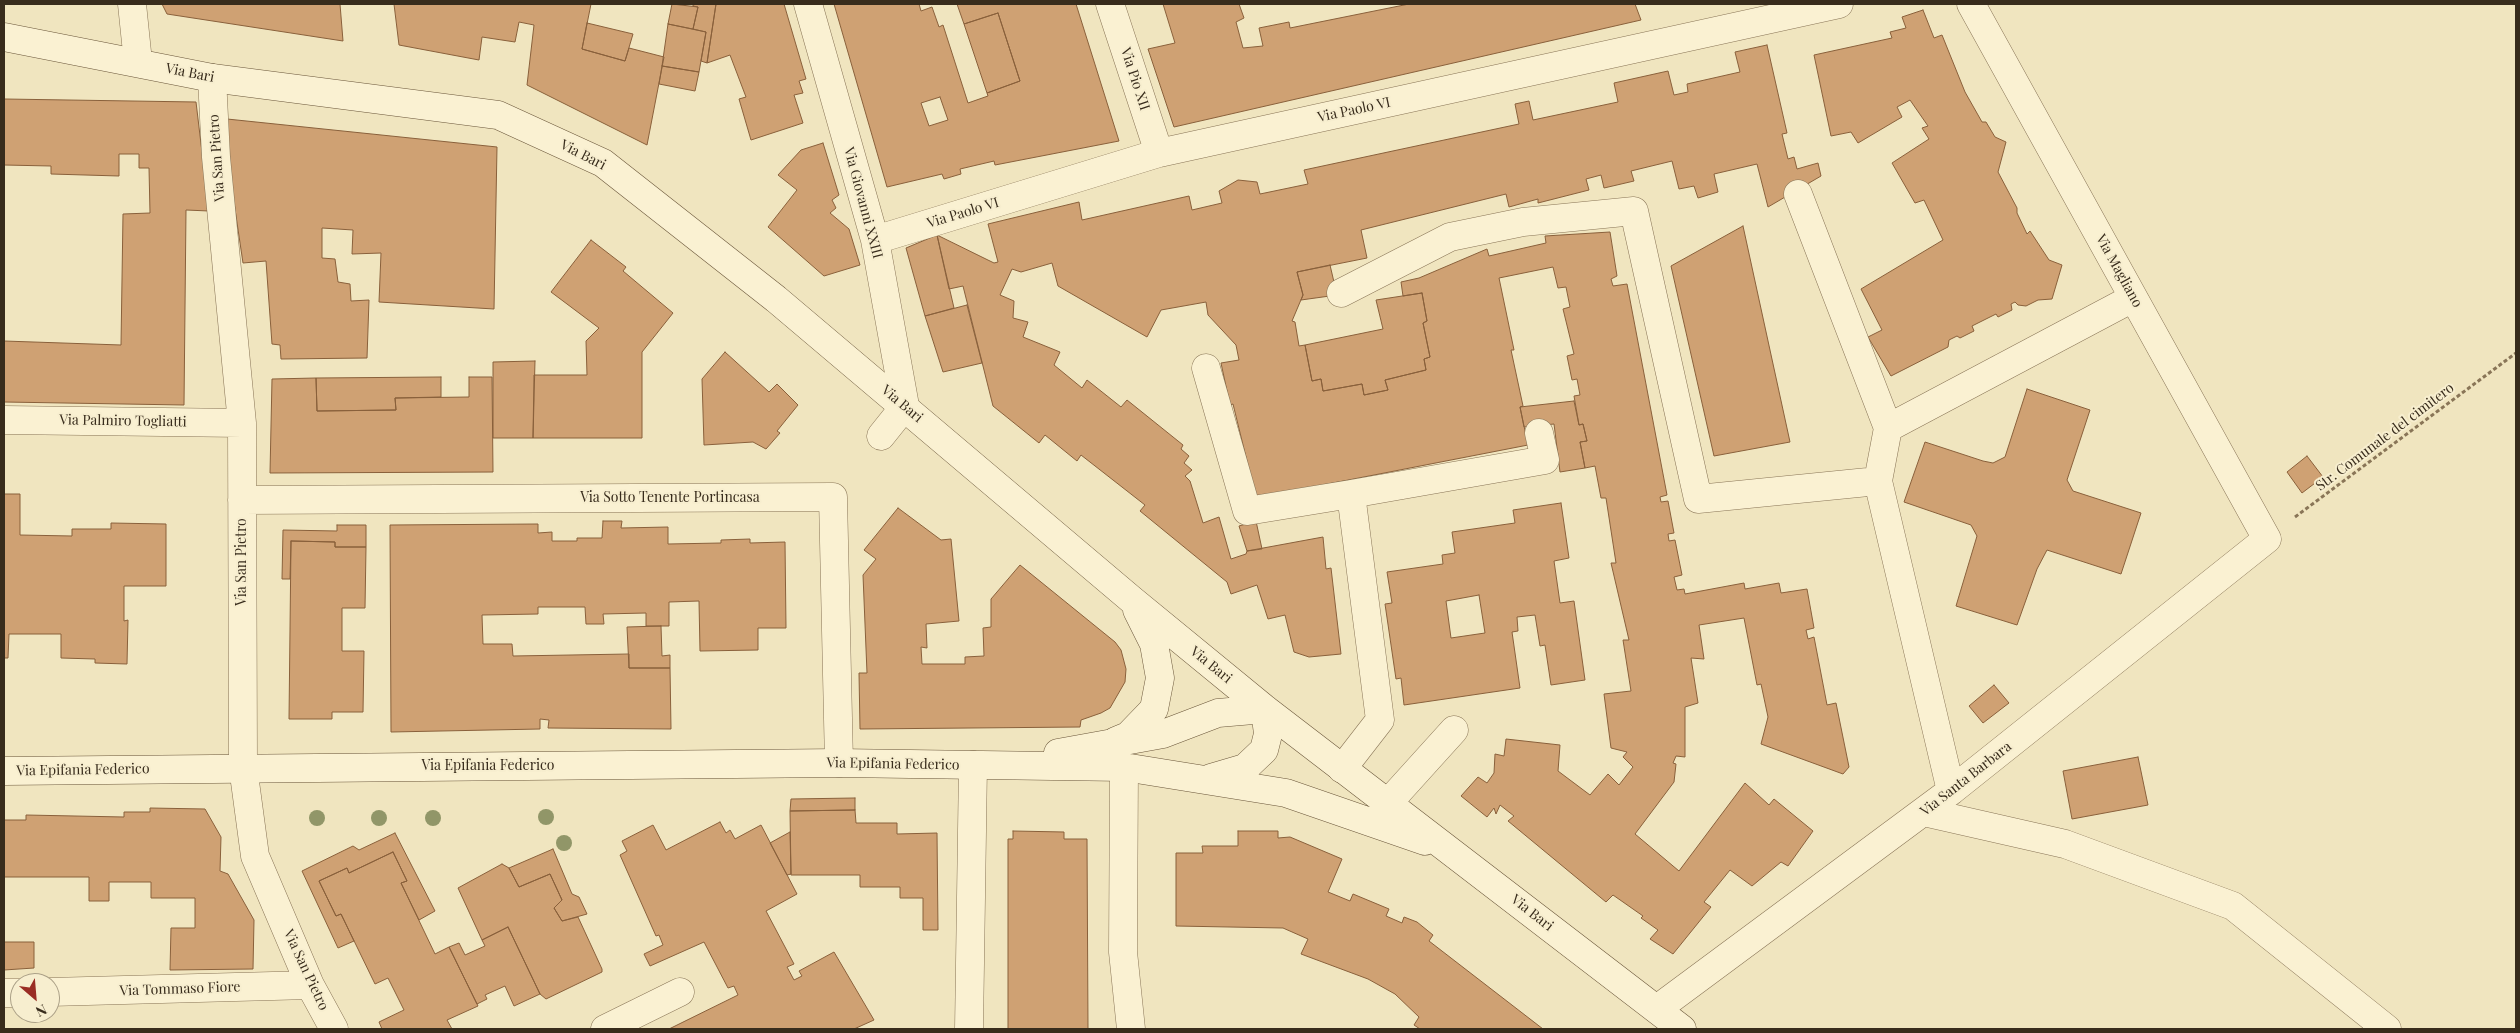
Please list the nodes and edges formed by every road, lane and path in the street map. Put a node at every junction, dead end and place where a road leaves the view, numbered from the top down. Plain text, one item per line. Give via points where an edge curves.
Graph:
1 (132, 4) edge
2 (808, 4) edge
3 (1110, 4) edge
4 (1839, 4) edge
5 (1971, 4) edge
6 (4, 37) edge
7 (138, 62) junction
8 (212, 78) junction
9 (1159, 154) junction
10 (1798, 194) dead end
11 (875, 240) junction
12 (1341, 293) dead end
13 (2133, 298) junction
14 (2516, 353) edge
15 (1206, 368) dead end
16 (905, 406) junction
17 (4, 420) edge
18 (242, 423) junction
19 (1888, 428) junction
20 (1539, 433) dead end
21 (881, 436) dead end
22 (1878, 481) junction
23 (1351, 494) junction
24 (242, 500) junction
25 (2267, 539) junction
26 (1132, 600) junction
27 (1265, 709) junction
28 (1454, 730) dead end
29 (1101, 747) junction
30 (839, 763) junction
31 (973, 765) junction
32 (243, 767) junction
33 (1124, 767) junction
34 (1342, 770) junction
35 (4, 771) edge
36 (1203, 780) junction
37 (1951, 791) junction
38 (1388, 804) junction
39 (1924, 812) junction
40 (1450, 850) junction
41 (310, 985) junction
42 (60, 992) edge
43 (680, 992) dead end
44 (1657, 1009) junction
45 (334, 1029) edge
46 (605, 1029) edge
47 (969, 1029) edge
48 (1132, 1029) edge
49 (1682, 1029) edge
50 (2387, 1029) edge

1 - 7 street
2 - 11 street, Via Giovanni XXIII
3 - 9 street, Via Pio XII
4 - 9 street, Via Paolo VI
5 - 13 street, Via Magliano
6 - 7 street, Via Bari
7 - 8 street, Via Bari
8 - 16 street, Via Bari via 498,115 603,163
8 - 18 street, Via San Pietro via 216,157
9 - 11 street, Via Paolo VI
10 - 19 street
11 - 16 street, Via Giovanni XXIII
12 - 22 street via 1450,237 1523,222 1634,211 1698,499
13 - 19 street
13 - 25 street, Via Magliano
14 - 25 path, Str. Comunale del cimitero
15 - 23 street via 1247,511
16 - 21 street
16 - 26 street, Via Bari
17 - 18 street, Via Palmiro Togliatti
18 - 24 street, Via San Pietro
19 - 22 street
20 - 23 street via 1544,460
22 - 37 street
23 - 34 street via 1380,720
24 - 30 street, Via Sotto Tenente Portincasa via 833,498
24 - 32 street, Via San Pietro
25 - 37 street, Via Santa Barbara
26 - 27 street, Via Bari
26 - 29 street via 1154,644 1160,678 1154,710 1128,736
27 - 29 street via 1218,713 1163,734
27 - 34 street, Via Bari
27 - 36 street via 1268,734 1264,750 1245,768
28 - 38 street
29 - 31 street, Via Epifania Federico
30 - 31 street, Via Epifania Federico
30 - 32 street, Via Epifania Federico
31 - 33 street, Via Epifania Federico
31 - 47 street
32 - 35 street, Via Epifania Federico
32 - 41 street, Via San Pietro via 255,856
33 - 36 street, Via Epifania Federico
33 - 48 street via 1123,952
34 - 38 street, Via Bari
36 - 40 street, Via Epifania Federico via 1286,793
37 - 39 street, Via Santa Barbara
38 - 40 street, Via Bari
39 - 44 street, Via Santa Barbara
39 - 50 street via 2066,844 2233,906
40 - 44 street, Via Bari
41 - 42 street, Via Tommaso Fiore
41 - 45 street, Via San Pietro
43 - 46 street
44 - 49 street, Via Bari

